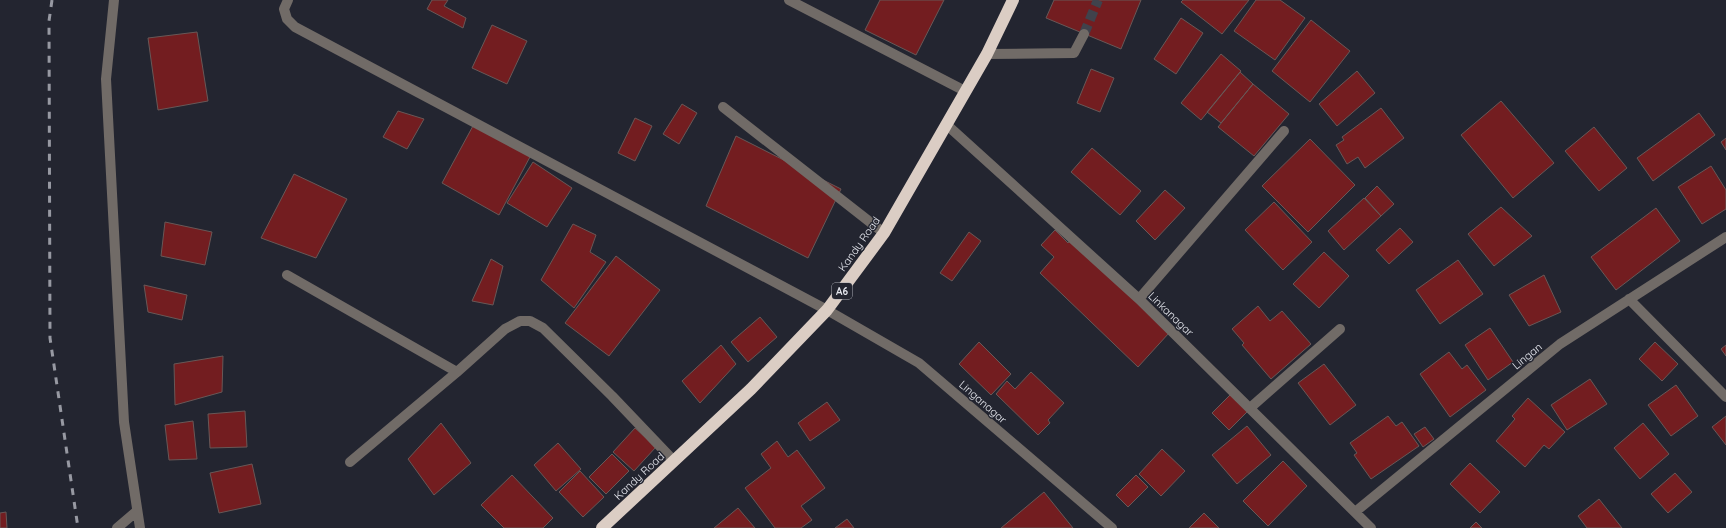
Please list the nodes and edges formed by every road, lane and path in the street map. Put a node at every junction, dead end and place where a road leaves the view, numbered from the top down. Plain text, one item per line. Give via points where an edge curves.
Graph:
1 (114, 0) edge
2 (288, 0) edge
3 (789, 0) edge
4 (1013, 0) edge
5 (1084, 34) tunnel mouth
6 (988, 54) junction
7 (965, 91) junction
8 (723, 107) dead end
9 (947, 125) junction
10 (1284, 131) dead end
11 (884, 233) junction
12 (1726, 237) edge
13 (287, 275) dead end
14 (1139, 299) junction
15 (1629, 299) junction
16 (827, 310) junction
17 (1340, 329) dead end
18 (456, 372) junction
19 (1726, 397) edge
20 (1250, 408) junction
21 (674, 461) junction
22 (350, 462) dead end
23 (137, 511) junction
24 (1355, 512) junction
25 (117, 528) edge
26 (140, 528) edge
27 (602, 528) edge
28 (1112, 528) edge
29 (1371, 528) edge

1 - 23 street via 106,79 124,422
2 - 16 street, Linganagar via 284,9 295,28
3 - 7 street
4 - 6 highway, Kandy Road / A6
5 - 6 street via 1074,53
6 - 7 highway, Kandy Road / A6
7 - 9 highway, Kandy Road / A6
8 - 11 street
9 - 11 highway, Kandy Road / A6
9 - 14 street, Linkanagar
10 - 14 street
11 - 16 highway, Kandy Road / A6
12 - 15 street, Lingan
13 - 18 street
14 - 20 street, Linkanagar
15 - 19 street
15 - 24 street, Lingan via 1560,344
16 - 21 highway, Kandy Road / A6 via 751,389
16 - 28 street, Linganagar via 919,363
17 - 20 street
18 - 21 street via 505,329 520,321 530,321 543,328
18 - 22 street
20 - 24 street, Linkanagar
21 - 27 highway, Kandy Road / A6
23 - 25 street
23 - 26 street
24 - 29 street, Linkanagar

